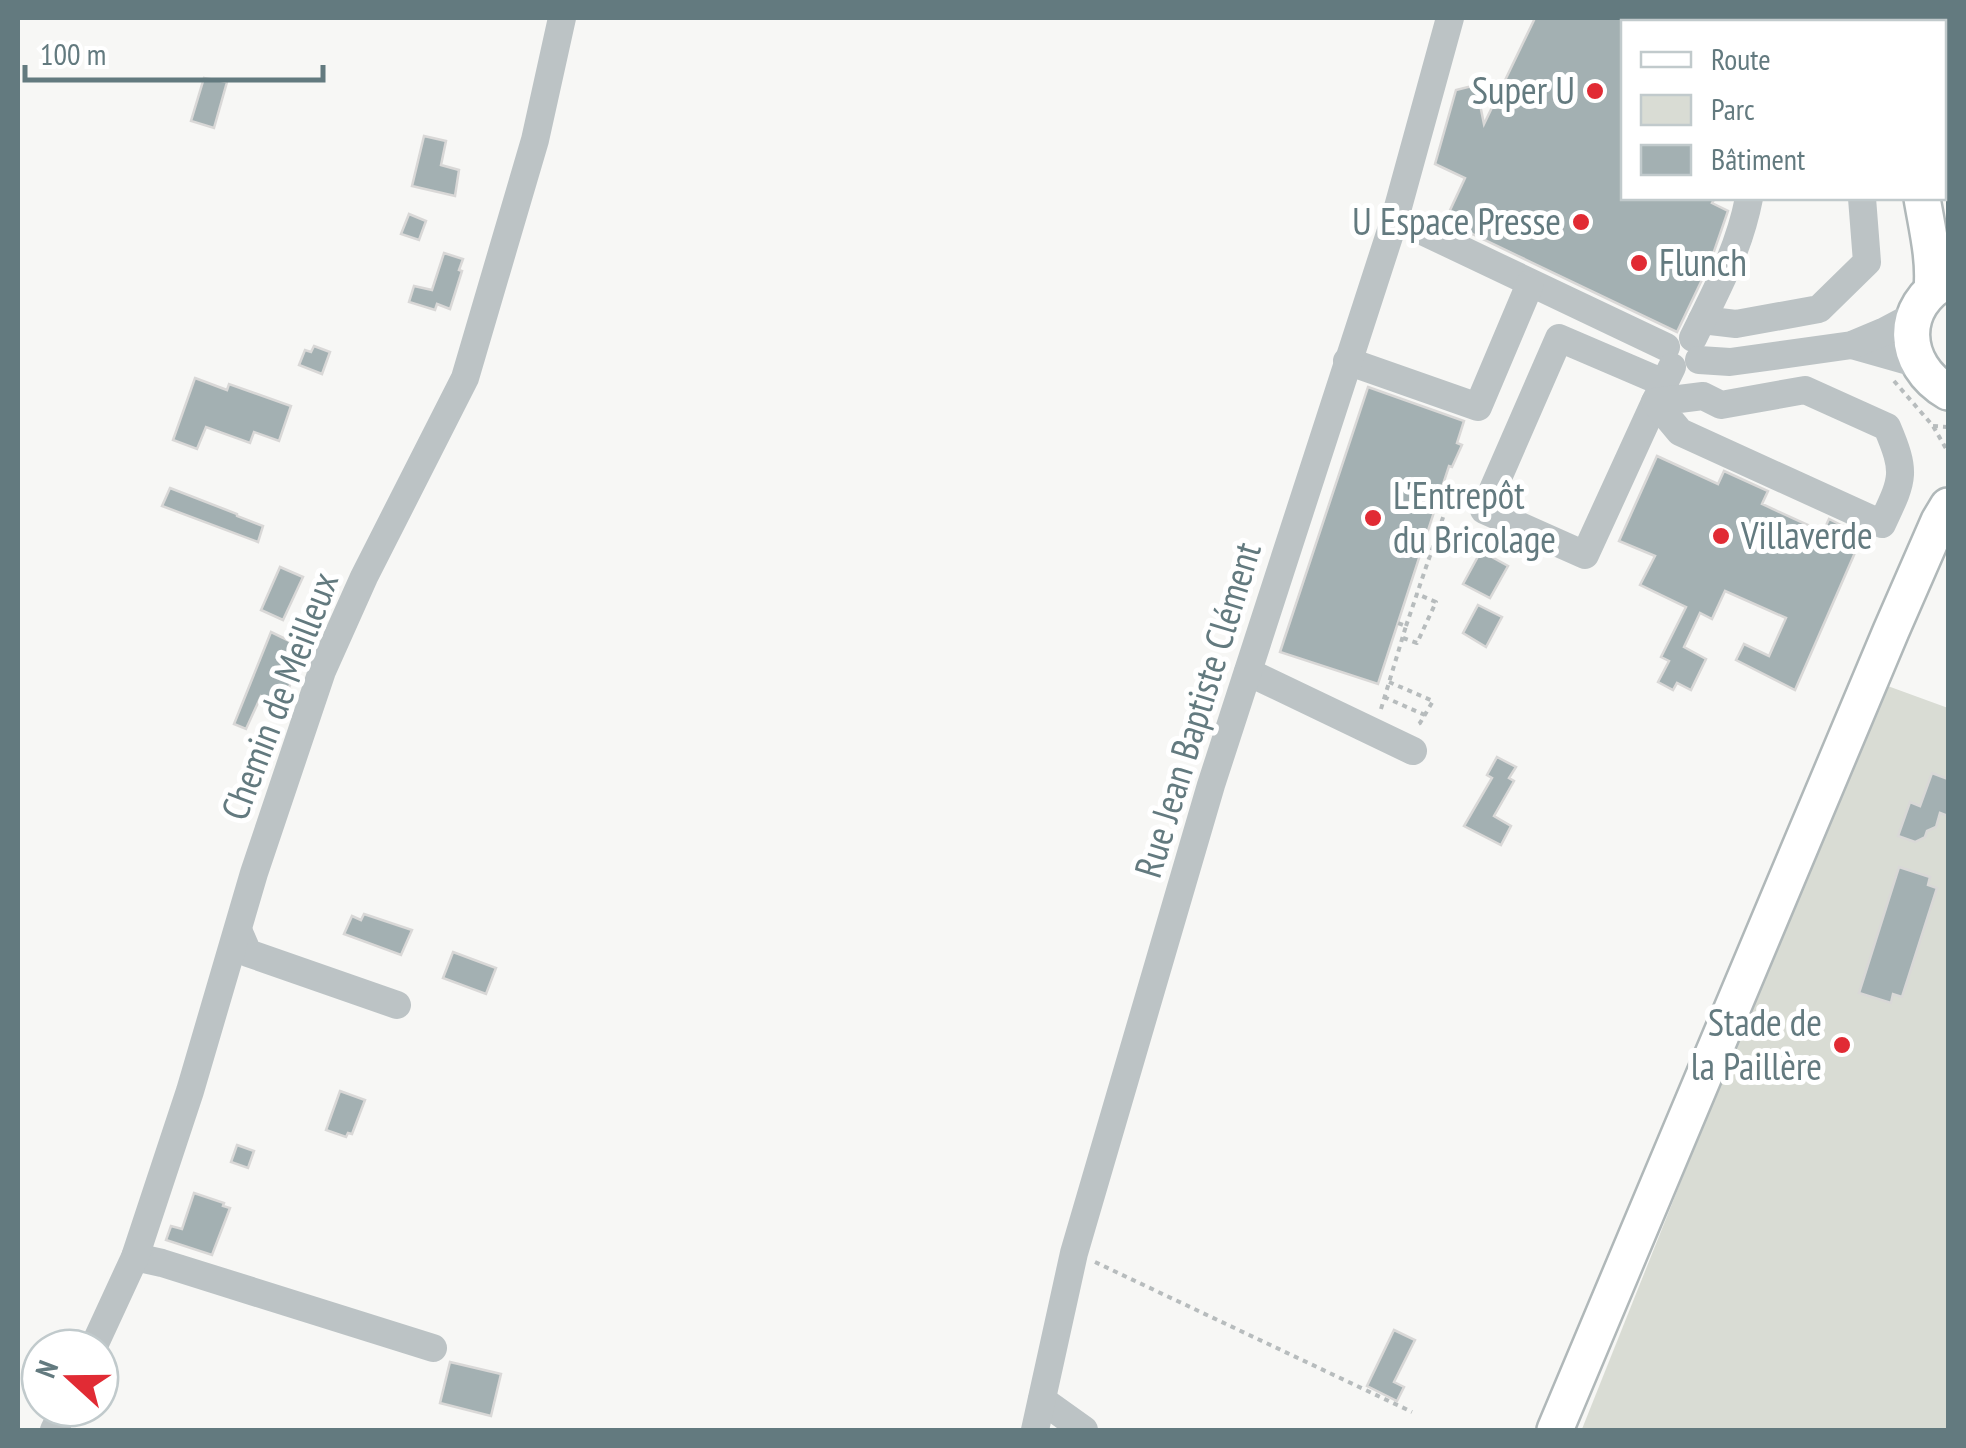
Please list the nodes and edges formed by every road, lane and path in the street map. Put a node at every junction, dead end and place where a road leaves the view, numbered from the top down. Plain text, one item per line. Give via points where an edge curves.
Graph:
1 (562, 18) edge
2 (1450, 18) edge
3 (1749, 200) edge
4 (1862, 200) edge
5 (1922, 200) edge
6 (1931, 200) edge
7 (1396, 218) junction
8 (1948, 234) edge
9 (1530, 284) junction
10 (1932, 295) edge
11 (1852, 345) junction
12 (1679, 360) junction
13 (1347, 362) junction
14 (1918, 364) junction
15 (1948, 392) edge
16 (1478, 408) junction
17 (1524, 419) junction
18 (1948, 427) edge
19 (1948, 452) edge
20 (1451, 494) dead end
21 (1945, 505) edge
22 (1422, 551) dead end
23 (1430, 553) junction
24 (1417, 594) junction
25 (1398, 623) dead end
26 (1406, 626) junction
27 (1402, 638) junction
28 (1248, 672) junction
29 (1389, 682) junction
30 (1384, 697) junction
31 (1380, 710) dead end
32 (1424, 715) junction
33 (1413, 739) joint
34 (238, 930) junction
35 (397, 1004) dead end
36 (1074, 1253) junction
37 (135, 1257) junction
38 (102, 1328) edge
39 (433, 1348) dead end
40 (1042, 1400) junction
41 (1412, 1412) dead end
42 (1035, 1430) edge
43 (1084, 1430) edge
44 (1555, 1430) edge

1 - 34 street, Chemin de Meilleux via 465,378 322,670
2 - 7 street, Rue Jean Baptiste Clément
3 - 12 street via 1732,260
4 - 12 street via 1866,262 1819,309 1736,324
5 - 10 main road
6 - 8 main road
7 - 9 street
7 - 13 street, Rue Jean Baptiste Clément
9 - 12 street
9 - 16 street
10 - 11 street via 1884,332
10 - 14 main road via 1912,331
11 - 12 street via 1730,362
11 - 14 street
12 - 12 street via 1680,432 1882,524 1900,486 1900,458 1887,428 1804,390 1721,405 1703,396
12 - 17 street via 1559,338
12 - 17 street via 1586,555 1484,510
13 - 16 street
13 - 28 street, Rue Jean Baptiste Clément
14 - 15 main road
16 - 17 street
18 - 19 path via 1933,426
20 - 23 path
21 - 44 main road
22 - 23 path
23 - 24 path
24 - 26 path
24 - 27 path via 1436,602 1417,643
25 - 26 path
26 - 27 path
27 - 29 path
28 - 33 street
28 - 36 street, Rue Jean Baptiste Clément
29 - 30 path
29 - 32 path via 1433,702
30 - 31 path
30 - 32 path
32 - 33 path
34 - 35 street via 248,952
34 - 37 street, Chemin de Meilleux
36 - 40 street, Rue Jean Baptiste Clément
36 - 41 path
37 - 38 street, Chemin de Meilleux
37 - 39 street
40 - 42 street, Rue Jean Baptiste Clément
40 - 43 street

